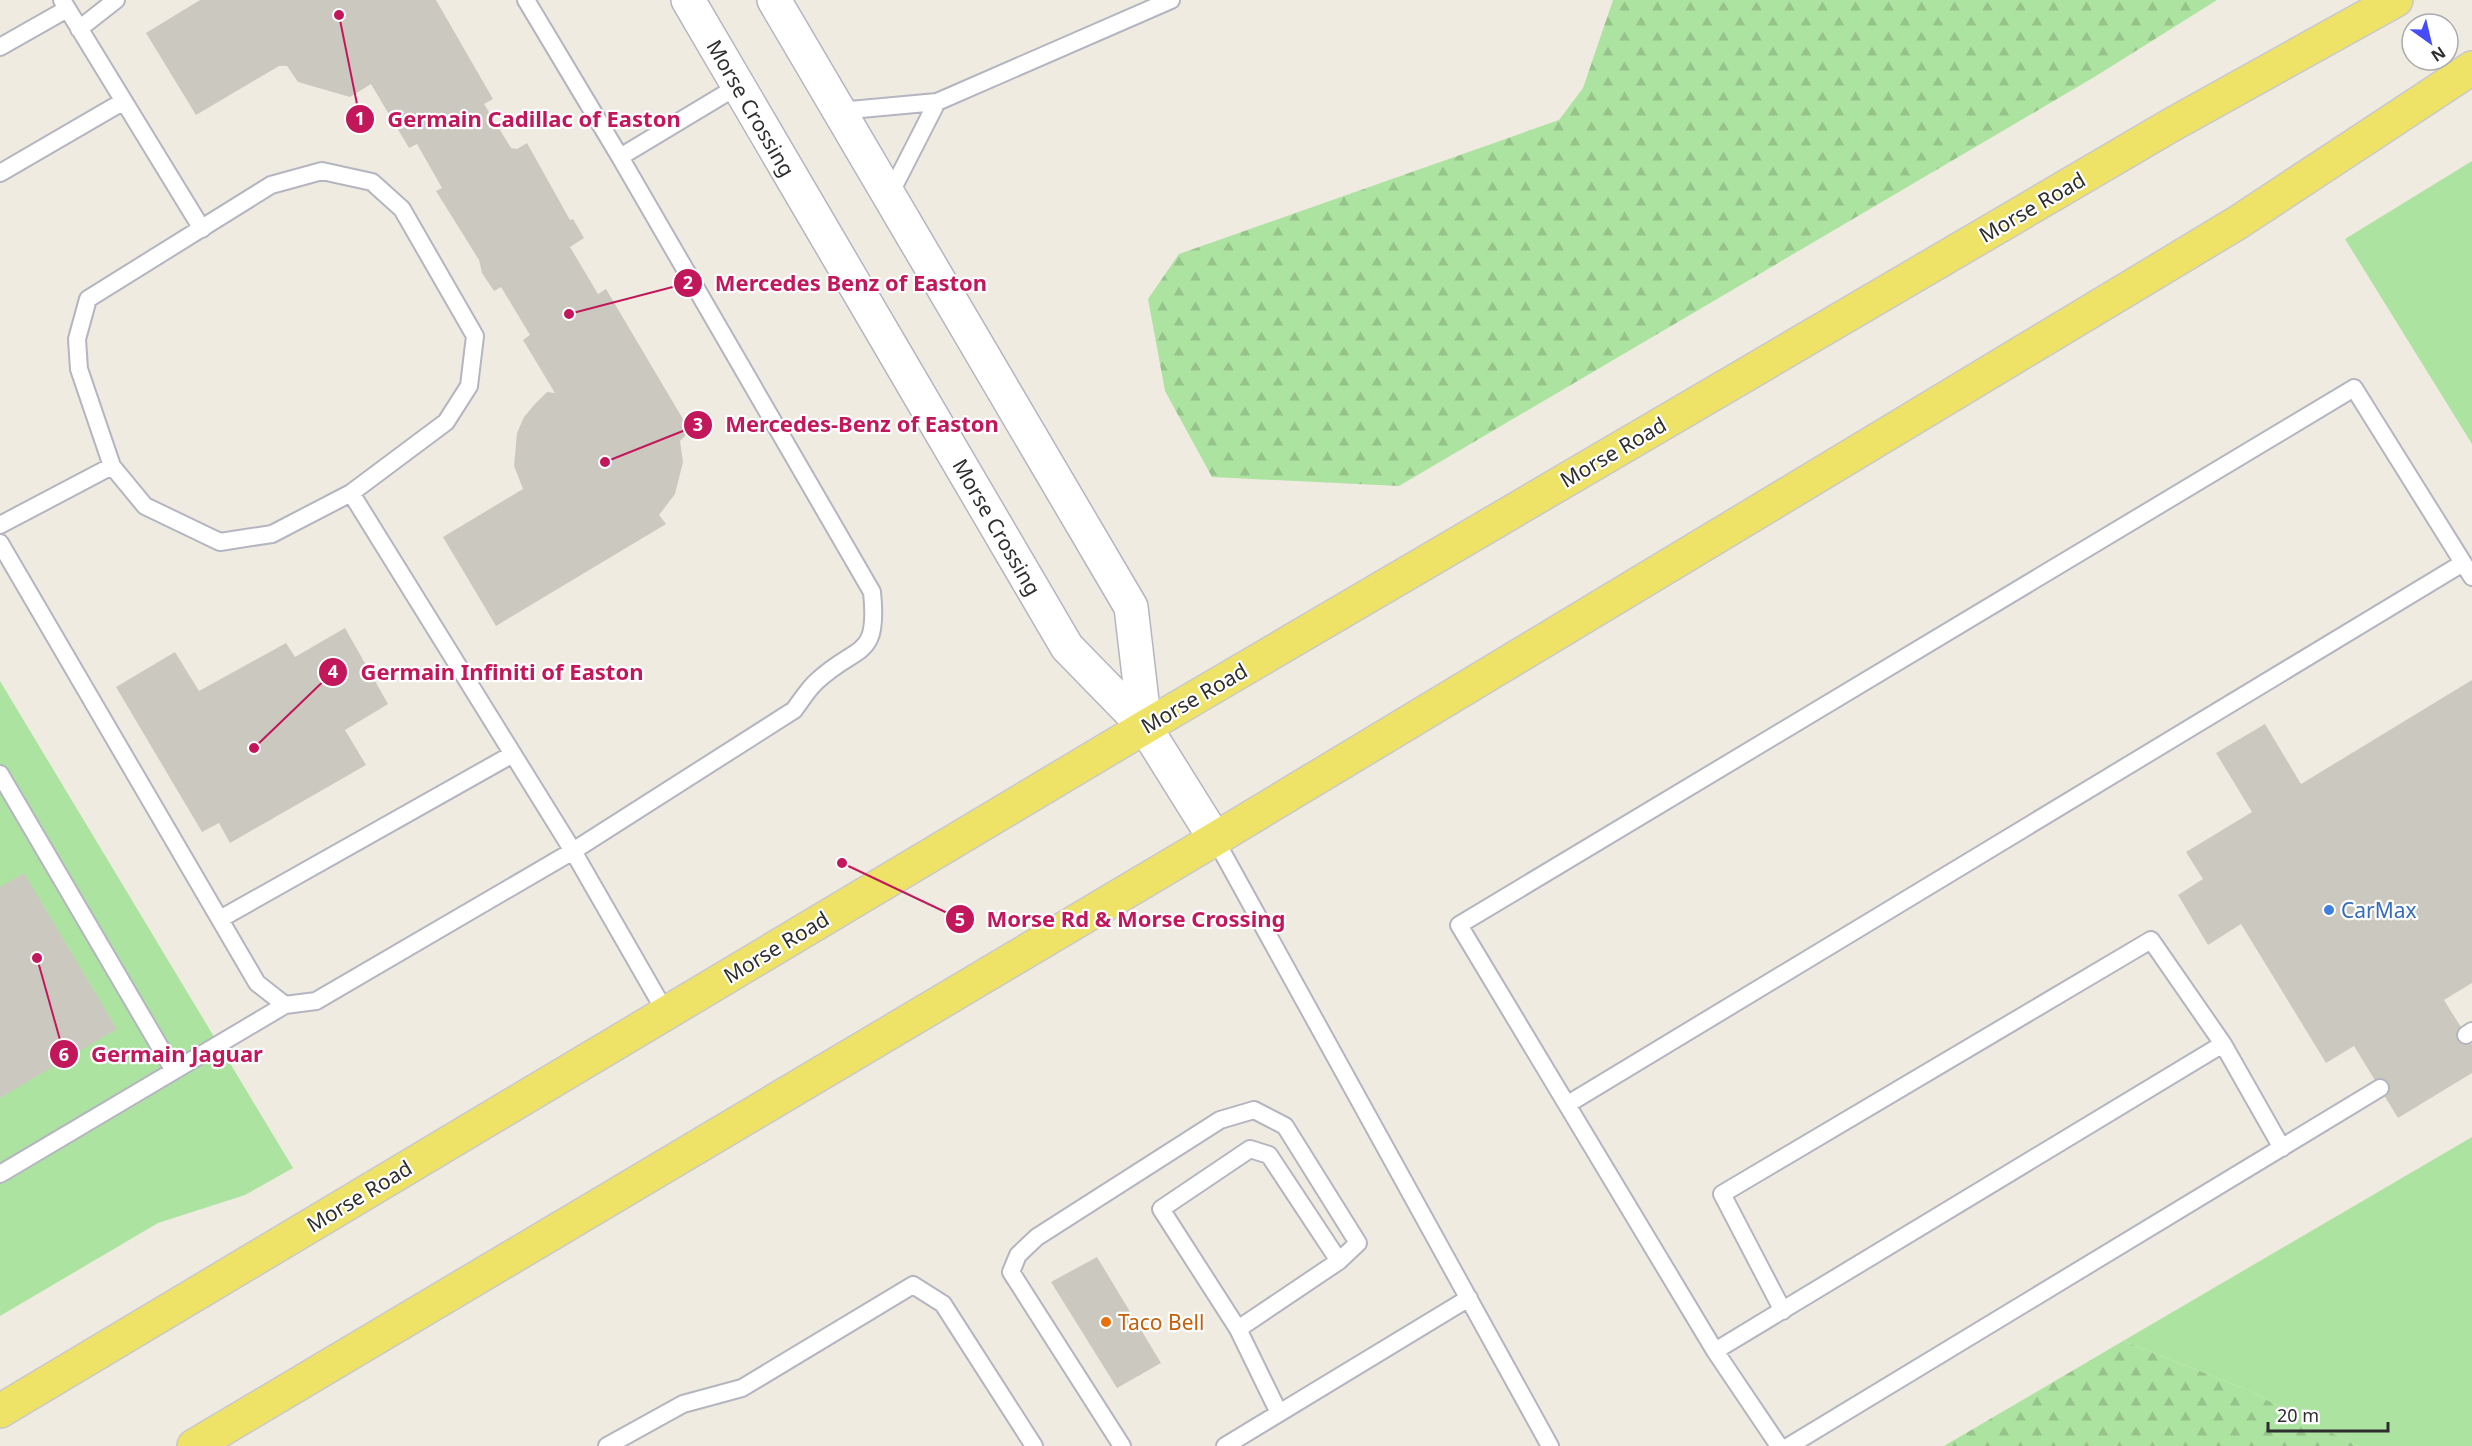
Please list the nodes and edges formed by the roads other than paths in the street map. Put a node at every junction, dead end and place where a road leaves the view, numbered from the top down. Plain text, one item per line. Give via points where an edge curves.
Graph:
1 (116, 0) edge
2 (526, 0) edge
3 (688, 0) edge
4 (774, 0) edge
5 (2396, 0) edge
6 (1164, 1) edge
7 (65, 5) edge
8 (79, 29) junction
9 (0, 47) edge
10 (2472, 68) edge
11 (738, 86) junction
12 (124, 101) junction
13 (937, 102) junction
14 (839, 111) junction
15 (620, 157) junction
16 (0, 173) edge
17 (889, 196) junction
18 (202, 229) junction
19 (112, 466) junction
20 (351, 493) junction
21 (0, 525) edge
22 (0, 543) edge
23 (2467, 570) edge
24 (1145, 727) junction
25 (513, 754) junction
26 (0, 774) edge
27 (1215, 839) junction
28 (573, 851) junction
29 (220, 919) junction
30 (285, 1005) junction
31 (666, 1013) junction
32 (2223, 1044) junction
33 (174, 1071) junction
34 (2380, 1088) dead end
35 (1568, 1104) junction
36 (2282, 1148) junction
37 (0, 1174) edge
38 (1339, 1261) junction
39 (1469, 1298) junction
40 (1783, 1311) junction
41 (1238, 1329) junction
42 (1715, 1351) junction
43 (0, 1411) edge
44 (1279, 1413) junction
45 (194, 1446) edge
46 (607, 1446) edge
47 (1035, 1446) edge
48 (1122, 1446) edge
49 (1225, 1446) edge
50 (1550, 1446) edge
51 (1779, 1446) edge
52 (1789, 1446) edge

1 - 8 lane
2 - 15 lane
3 - 11 main road, Morse Crossing
4 - 14 main road, Morse Crossing
5 - 24 main road, Morse Road via 2173,124
6 - 13 lane
7 - 8 lane
7 - 9 lane
8 - 12 lane
10 - 27 main road via 2237,223
11 - 15 lane
11 - 24 main road, Morse Crossing via 1067,646
12 - 16 lane
12 - 18 lane
13 - 14 lane
13 - 17 lane
14 - 17 main road, Morse Crossing
15 - 28 lane via 872,592 875,622 868,644 816,681 794,710
17 - 24 main road, Morse Crossing via 1131,607
18 - 19 lane via 88,299 77,339 79,369
18 - 20 lane via 271,185 322,171 372,182 402,209 475,336 469,386 446,422
19 - 20 lane via 145,506 220,542 272,534
19 - 21 lane
20 - 25 lane
22 - 29 lane
23 - 35 lane
23 - 35 lane via 2354,388 1459,925
24 - 27 main road, Morse Crossing
24 - 31 main road, Morse Road
25 - 28 lane
25 - 29 lane
26 - 33 lane
27 - 39 lane
27 - 45 main road
28 - 30 lane via 316,1001
28 - 31 lane
29 - 30 lane via 257,983
30 - 33 lane
31 - 43 main road, Morse Road
32 - 36 lane
32 - 40 lane
32 - 40 lane via 2151,940 1722,1194
33 - 37 lane
34 - 36 lane
35 - 42 lane
36 - 52 lane
38 - 41 lane
38 - 41 lane via 1269,1155 1250,1149 1161,1209
38 - 48 lane via 1358,1243 1285,1126 1254,1110 1220,1120 1037,1237 1018,1255 1011,1272
39 - 44 lane
39 - 50 lane
40 - 42 lane
41 - 44 lane
42 - 51 lane
44 - 49 lane
46 - 47 lane via 683,1404 742,1388 913,1285 943,1304

